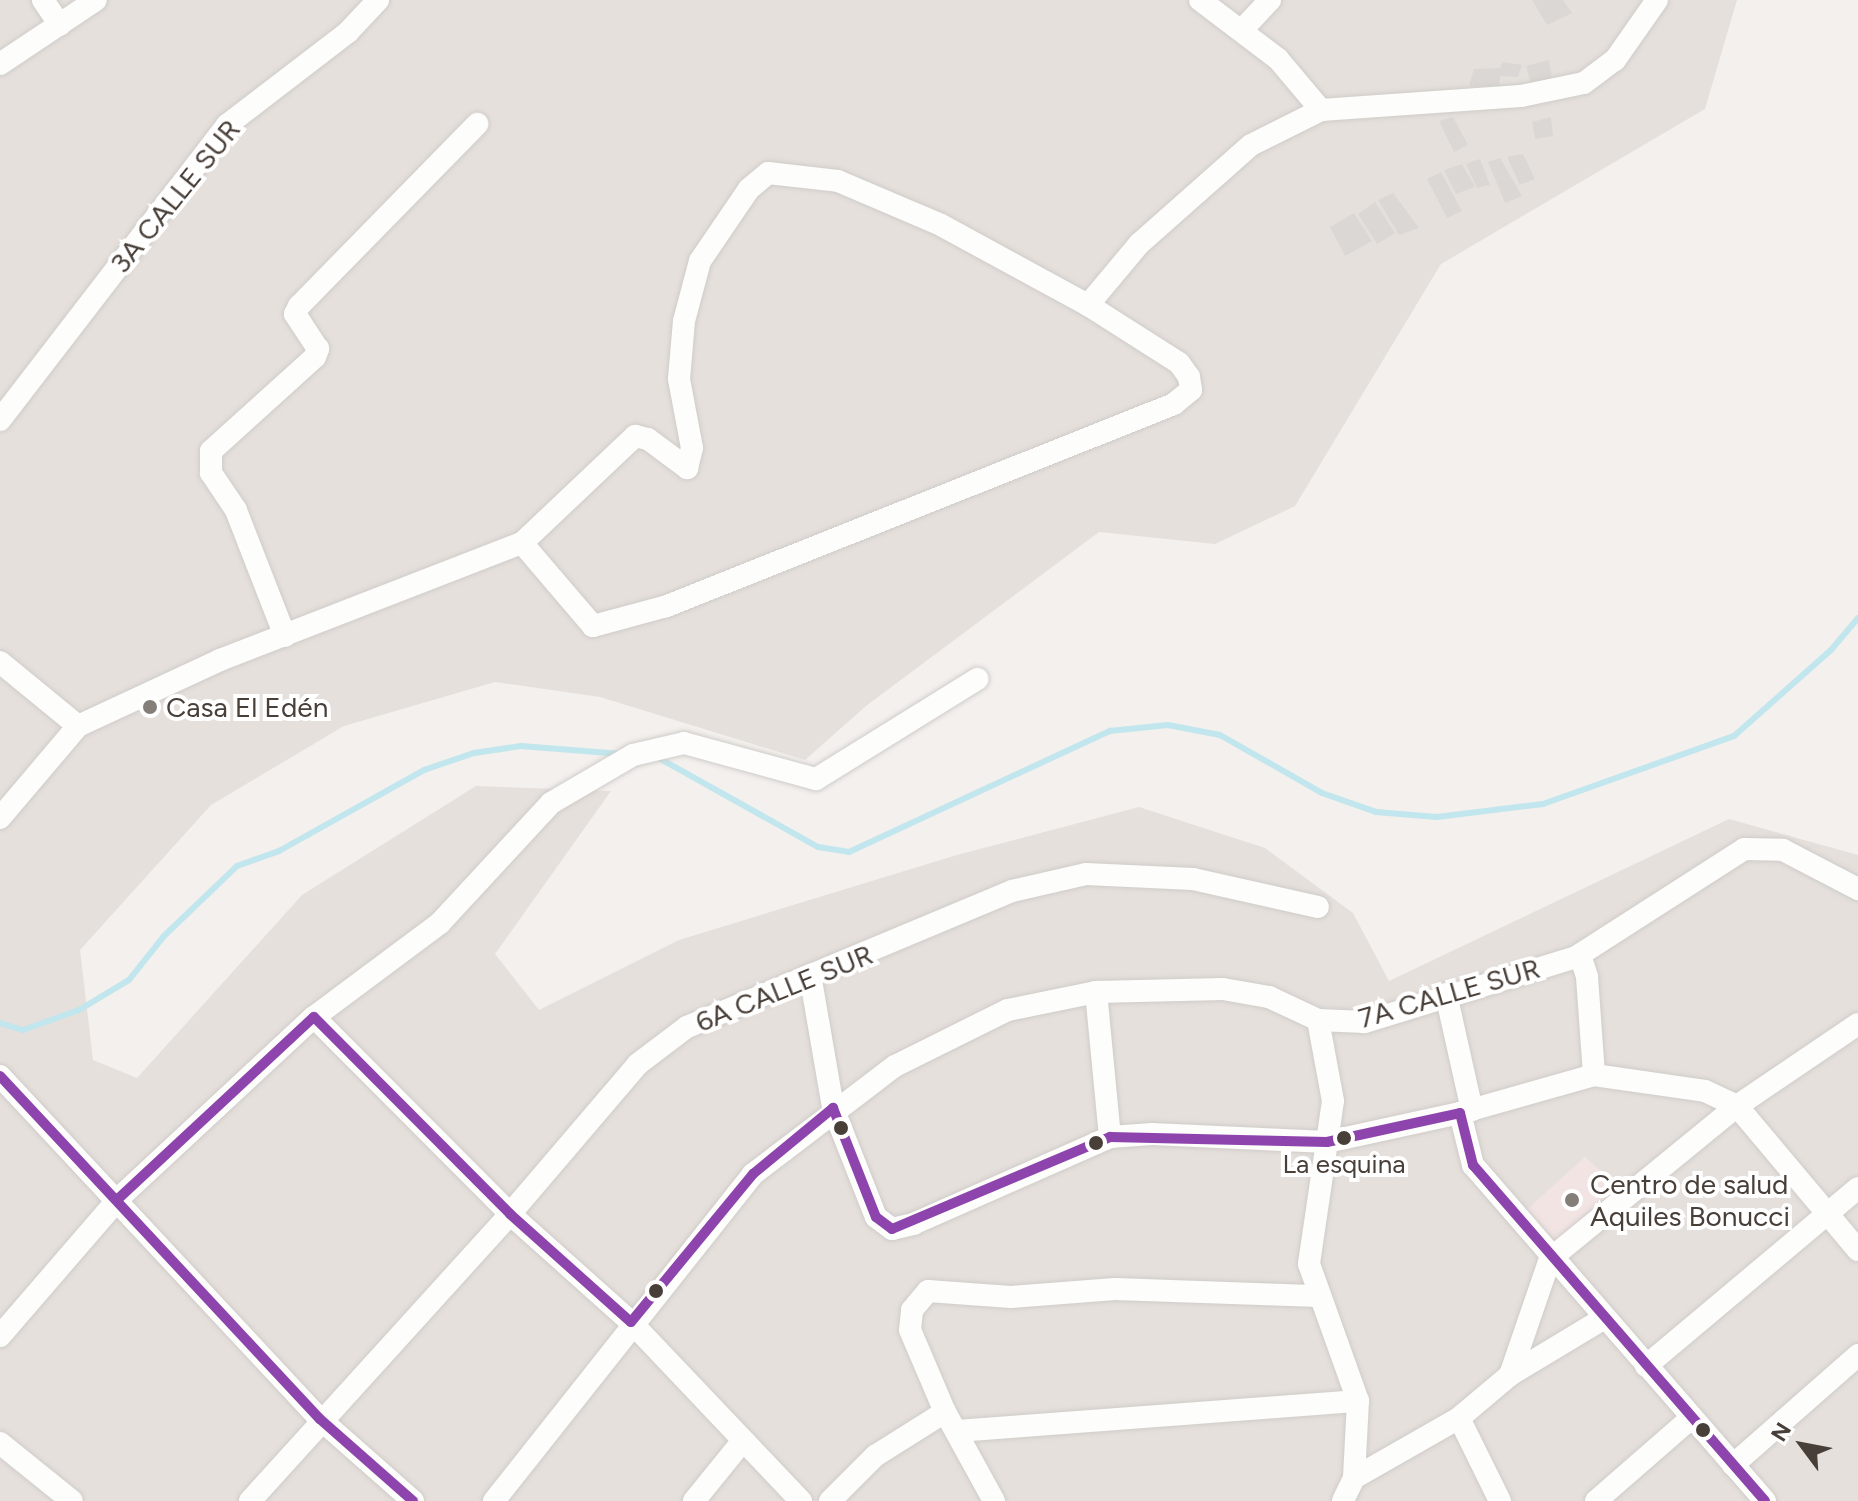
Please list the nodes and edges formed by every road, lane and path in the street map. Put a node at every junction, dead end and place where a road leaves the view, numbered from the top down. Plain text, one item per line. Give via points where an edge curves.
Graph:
1 (43, 0) edge
2 (96, 0) edge
3 (378, 0) edge
4 (1200, 0) edge
5 (1270, 0) edge
6 (1657, 0) edge
7 (60, 25) junction
8 (1242, 30) junction
9 (0, 64) edge
10 (1321, 110) junction
11 (477, 124) dead end
12 (1088, 305) junction
13 (0, 420) edge
14 (522, 543) junction
15 (285, 636) junction
16 (0, 662) edge
17 (977, 679) dead end
18 (78, 726) junction
19 (0, 818) edge
20 (1858, 889) edge
21 (1318, 907) dead end
22 (1580, 955) junction
23 (811, 980) junction
24 (1096, 992) junction
25 (1446, 994) junction
26 (314, 1017) junction
27 (1318, 1020) junction
28 (1858, 1024) edge
29 (0, 1076) edge
30 (1587, 1077) junction
31 (1737, 1106) junction
32 (833, 1108) junction
33 (1466, 1111) junction
34 (1110, 1137) junction
35 (1327, 1142) junction
36 (1858, 1188) edge
37 (119, 1198) junction
38 (1825, 1210) junction
39 (510, 1214) junction
40 (1858, 1250) edge
41 (1550, 1259) junction
42 (1319, 1296) junction
43 (1603, 1319) junction
44 (631, 1322) junction
45 (0, 1336) edge
46 (1858, 1355) edge
47 (1646, 1366) junction
48 (1510, 1375) junction
49 (1358, 1401) junction
50 (945, 1412) junction
51 (1459, 1418) junction
52 (1691, 1418) junction
53 (320, 1419) junction
54 (958, 1431) junction
55 (0, 1443) edge
56 (741, 1443) junction
57 (1733, 1465) junction
58 (1354, 1478) junction
59 (72, 1501) edge
60 (250, 1501) edge
61 (413, 1501) edge
62 (494, 1501) edge
63 (694, 1501) edge
64 (801, 1501) edge
65 (830, 1501) edge
66 (994, 1501) edge
67 (1343, 1501) edge
68 (1500, 1501) edge
69 (1596, 1501) edge
70 (1765, 1501) edge

1 - 7 street
2 - 7 street
3 - 13 street, 3A CALLE SUR via 348,32 227,125
4 - 8 street
5 - 8 street
6 - 10 street via 1615,60 1584,83 1521,96
7 - 9 street
8 - 10 street via 1278,59
10 - 12 street via 1251,145 1194,191
11 - 15 street via 299,306 295,314 318,349 315,357 211,451 211,473 236,510
12 - 14 street via 893,203 838,181 768,173 725,220 700,261 679,379 692,448 687,468 648,439 635,436
12 - 14 street via 1179,363 1191,390 1184,399 667,606 593,626
14 - 15 street
15 - 18 street
16 - 18 street
17 - 26 street via 816,779 684,743 633,755 551,803 440,923
18 - 19 street
20 - 22 street, 7A CALLE SUR via 1783,850 1744,849
21 - 23 street, 6A CALLE SUR via 1193,879 1086,874 1012,891
22 - 25 street, 7A CALLE SUR
22 - 30 street via 1587,977
23 - 32 street
23 - 39 street, 6A CALLE SUR via 687,1027 638,1064
24 - 27 street, 7A CALLE SUR via 1223,989 1269,997
24 - 32 street, 7A CALLE SUR via 1008,1010 895,1066
24 - 34 street
25 - 27 street, 7A CALLE SUR via 1365,1022
25 - 33 street
26 - 37 street
26 - 39 street
27 - 35 street via 1333,1101
28 - 31 street
29 - 37 street
30 - 31 street via 1705,1091
30 - 33 street
31 - 38 street
31 - 41 street
32 - 34 street via 876,1217 892,1229
32 - 44 street, 7A CALLE SUR via 753,1174
33 - 35 street
33 - 41 street via 1473,1165
34 - 35 street
35 - 42 street via 1309,1264
36 - 38 street
37 - 45 street
37 - 53 street
38 - 40 street
38 - 47 street
39 - 44 street
39 - 53 street, 6A CALLE SUR
41 - 43 street
41 - 48 street
42 - 49 street
42 - 50 street via 1115,1289 1011,1297 928,1291 912,1310 910,1330
43 - 47 street
43 - 48 street
44 - 56 street
44 - 62 street, 7A CALLE SUR
46 - 57 street
47 - 52 street
48 - 51 street
49 - 54 street
49 - 58 street
50 - 54 street
50 - 65 street via 875,1456
51 - 58 street
51 - 68 street
52 - 57 street
52 - 69 street
53 - 60 street, 6A CALLE SUR
53 - 61 street
54 - 66 street
55 - 59 street
56 - 63 street
56 - 64 street
57 - 70 street
58 - 67 street

